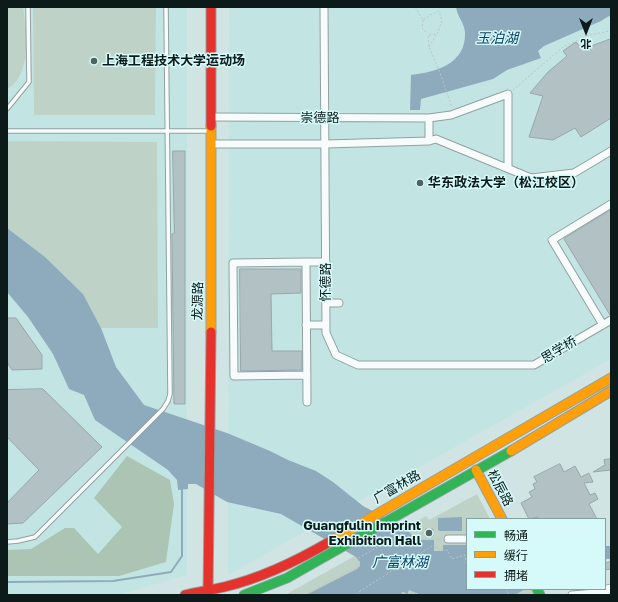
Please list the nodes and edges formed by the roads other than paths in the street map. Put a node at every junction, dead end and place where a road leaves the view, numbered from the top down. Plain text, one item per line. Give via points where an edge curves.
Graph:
1 (28, 7) edge
2 (166, 7) edge
3 (211, 7) edge
4 (324, 7) edge
5 (7, 109) edge
6 (212, 117) junction
7 (326, 118) junction
8 (429, 118) junction
9 (7, 131) edge
10 (212, 131) junction
11 (167, 132) junction
12 (429, 141) junction
13 (212, 144) junction
14 (326, 144) junction
15 (611, 152) edge
16 (508, 167) junction
17 (611, 204) edge
18 (306, 262) junction
19 (326, 262) junction
20 (326, 303) junction
21 (340, 303) dead end
22 (611, 320) edge
23 (306, 324) junction
24 (326, 324) junction
25 (603, 324) junction
26 (534, 365) joint
27 (307, 375) junction
28 (611, 378) edge
29 (611, 392) edge
30 (307, 402) dead end
31 (476, 470) junction
32 (501, 518) edge
33 (466, 538) edge
34 (448, 539) road end
35 (7, 542) edge
36 (611, 588) edge
37 (208, 593) edge
38 (596, 594) edge
39 (186, 595) edge
40 (244, 595) edge
41 (572, 595) edge

1 - 5 lane via 29,82
2 - 11 lane
3 - 6 main road, 龙源路
4 - 7 street, 怀德路
6 - 7 street, 崇德路
6 - 10 main road, 龙源路
7 - 8 street, 崇德路
7 - 14 street, 怀德路
8 - 12 street
8 - 16 street, 崇德路 via 454,114 508,94
9 - 11 lane
10 - 11 lane
10 - 13 main road, 龙源路
11 - 35 lane via 170,394 168,401 127,446 35,536 18,542
12 - 14 street, 崇德路
12 - 16 street, 崇德路 via 436,139
13 - 14 street, 崇德路
13 - 37 main road, 龙源路
14 - 19 street, 怀德路
15 - 16 street, 崇德路 via 574,173 531,178
17 - 25 street via 552,240
18 - 19 street
18 - 23 street
18 - 27 street via 233,263 234,376
19 - 20 street, 怀德路
20 - 21 street
20 - 24 street, 怀德路
22 - 25 street
23 - 24 street
23 - 27 street
24 - 26 street, 怀德路 via 326,333 336,355 358,365
25 - 26 street, 思学桥
27 - 30 street
28 - 37 main road, 广富林路 via 306,556 271,572
29 - 31 main road, 广富林路
31 - 32 main road, 松辰路
31 - 40 main road, 广富林路 via 287,578
33 - 34 street
36 - 38 street via 607,589 607,592
37 - 39 main road, 广富林路
38 - 41 street

